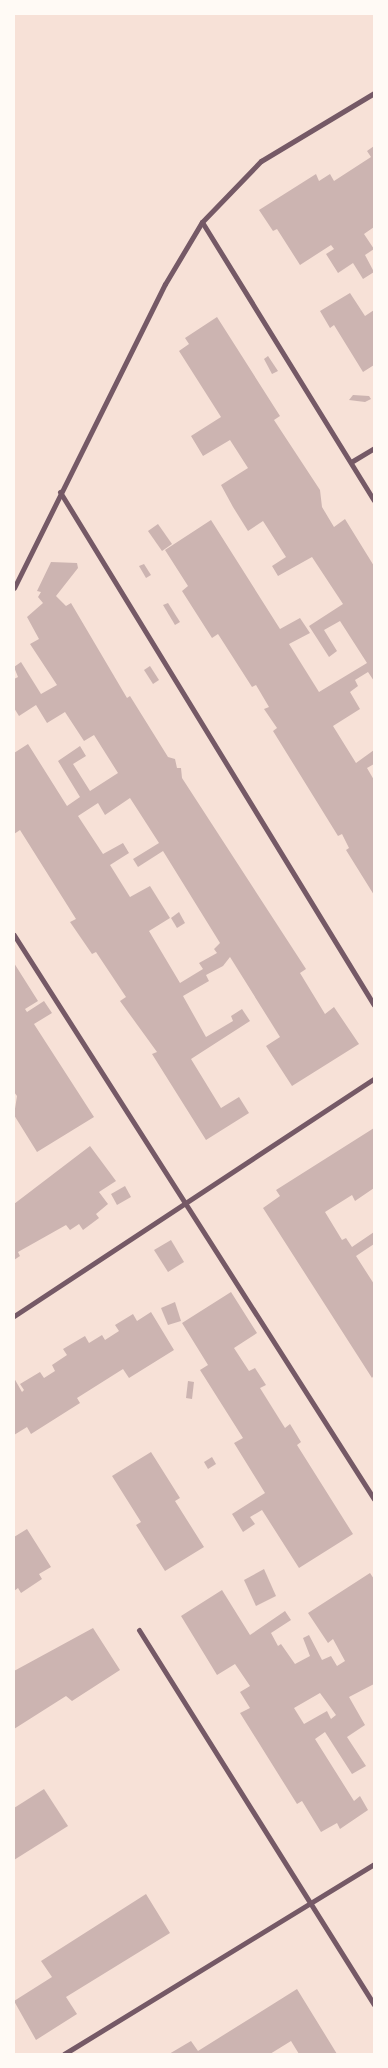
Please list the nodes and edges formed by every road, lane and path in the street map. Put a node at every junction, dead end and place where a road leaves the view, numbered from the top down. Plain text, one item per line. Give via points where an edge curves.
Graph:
1 (374, 93) edge
2 (202, 222) junction
3 (374, 448) edge
4 (351, 462) junction
5 (60, 492) junction
6 (374, 500) edge
7 (14, 588) edge
8 (14, 935) edge
9 (374, 1005) edge
10 (374, 1079) edge
11 (186, 1203) junction
12 (14, 1316) edge
13 (374, 1499) edge
14 (138, 1630) dead end
15 (374, 1864) edge
16 (312, 1904) junction
17 (374, 2004) edge
18 (64, 2054) edge

1 - 2 street via 261,161
2 - 4 street
2 - 5 street via 165,284
3 - 4 street
4 - 6 street
5 - 7 street
5 - 9 street
8 - 11 street
10 - 11 street
11 - 12 street
11 - 13 street
14 - 16 street
15 - 16 street
16 - 17 street
16 - 18 street

